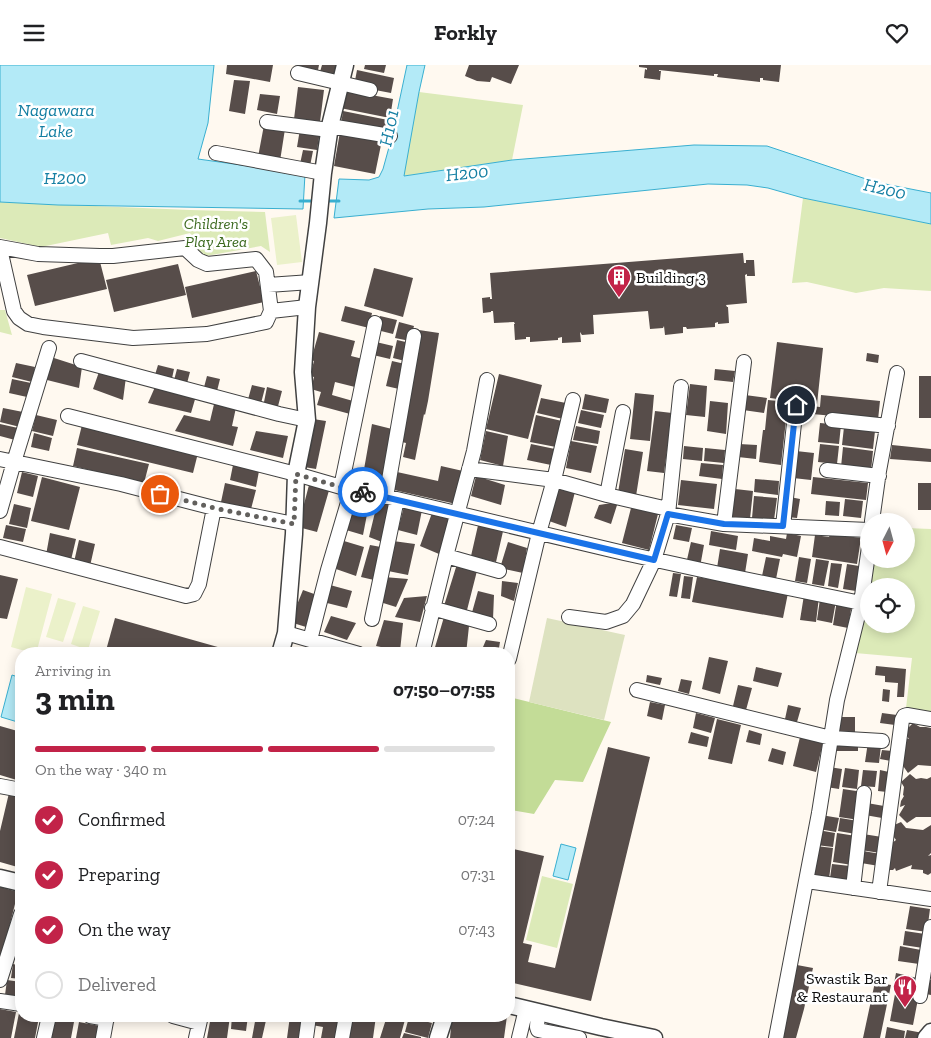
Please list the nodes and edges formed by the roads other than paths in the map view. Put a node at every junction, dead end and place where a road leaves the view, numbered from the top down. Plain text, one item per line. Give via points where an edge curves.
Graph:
1 (345, 65) edge
2 (298, 73) dead end
3 (340, 84) junction
4 (370, 90) dead end
5 (267, 121) dead end
6 (330, 128) junction
7 (390, 136) dead end
8 (216, 153) dead end
9 (323, 173) junction
10 (0, 248) edge
11 (311, 281) junction
12 (268, 285) junction
13 (307, 307) junction
14 (271, 311) junction
15 (375, 323) dead end
16 (414, 336) dead end
17 (49, 348) dead end
18 (81, 361) dead end
19 (744, 362) dead end
20 (897, 373) dead end
21 (487, 380) dead end
22 (681, 387) dead end
23 (574, 400) dead end
24 (796, 405) dead end
25 (623, 412) dead end
26 (68, 416) dead end
27 (307, 420) junction
28 (832, 420) dead end
29 (888, 426) junction
30 (7, 460) edge
31 (469, 469) junction
32 (827, 471) dead end
33 (296, 474) junction
34 (879, 476) junction
35 (554, 480) junction
36 (346, 488) junction
37 (608, 495) junction
38 (392, 498) junction
39 (214, 508) junction
40 (0, 511) edge
41 (668, 512) junction
42 (457, 513) junction
43 (873, 513) edge
44 (294, 524) junction
45 (724, 524) junction
46 (783, 526) junction
47 (860, 530) edge
48 (539, 533) junction
49 (0, 547) edge
50 (446, 556) junction
51 (654, 560) junction
52 (499, 571) dead end
53 (860, 603) edge
54 (860, 607) edge
55 (432, 608) junction
56 (569, 617) dead end
57 (372, 619) dead end
58 (489, 624) dead end
59 (286, 633) junction
60 (310, 641) junction
61 (282, 647) edge
62 (328, 647) edge
63 (424, 647) edge
64 (512, 647) edge
65 (637, 690) dead end
66 (931, 719) edge
67 (831, 738) junction
68 (882, 741) dead end
69 (0, 786) edge
70 (15, 789) edge
71 (864, 793) dead end
72 (0, 878) edge
73 (807, 881) junction
74 (15, 882) edge
75 (853, 887) junction
76 (879, 891) junction
77 (931, 899) edge
78 (931, 927) edge
79 (15, 933) edge
80 (0, 980) edge
81 (920, 996) dead end
82 (0, 1001) edge
83 (15, 1003) edge
84 (515, 1007) edge
85 (532, 1011) junction
86 (48, 1022) edge
87 (106, 1022) edge
88 (200, 1022) edge
89 (308, 1022) edge
90 (345, 1022) edge
91 (443, 1022) edge
92 (931, 1032) edge
93 (44, 1038) edge
94 (103, 1038) edge
95 (196, 1038) edge
96 (306, 1038) edge
97 (342, 1038) edge
98 (438, 1038) edge
99 (519, 1038) edge
100 (579, 1038) edge
101 (654, 1038) edge
102 (776, 1038) edge
103 (926, 1038) edge

1 - 3 street
2 - 3 street
3 - 4 street
3 - 6 street
5 - 6 street
6 - 7 street
6 - 9 street
8 - 9 street
9 - 11 street
10 - 12 street via 38,254 100,256 185,248 207,264 256,259 266,272
10 - 14 street via 14,311 28,324 134,338 207,334 266,322
11 - 12 street
11 - 13 street
12 - 14 street
13 - 14 street
13 - 27 street via 303,372
15 - 36 street
16 - 38 street
17 - 30 street
18 - 27 street
19 - 45 street
20 - 29 street
21 - 31 street
22 - 41 street
23 - 35 street
24 - 46 street
25 - 37 street
26 - 33 street
27 - 33 street
28 - 29 street
29 - 34 street
30 - 39 street
30 - 40 street
31 - 35 street
31 - 42 street
32 - 34 street
33 - 36 street
33 - 44 street
34 - 43 street
35 - 37 street
35 - 48 street
36 - 38 street
36 - 60 street
37 - 41 street
38 - 42 street
38 - 57 street
39 - 44 street
39 - 49 street via 199,585 194,594 186,596
41 - 45 street
41 - 51 street
42 - 48 street
42 - 50 street
44 - 59 street
45 - 46 street
46 - 47 street
48 - 51 street
48 - 64 street
50 - 52 street
50 - 55 street
51 - 53 street
51 - 56 street via 633,604 623,616 606,622
54 - 67 street
55 - 58 street
55 - 63 street
59 - 60 street
59 - 61 street
60 - 62 street
65 - 67 street
66 - 76 street via 907,715 902,720
67 - 68 street
67 - 73 street
69 - 70 street
71 - 75 street
72 - 74 street
73 - 75 street
73 - 102 street
75 - 76 street
76 - 77 street
78 - 81 street
79 - 80 street
82 - 83 street
84 - 85 street
85 - 99 street
85 - 100 street via 538,1030
85 - 101 street
86 - 93 street
87 - 94 street
88 - 95 street
89 - 96 street
90 - 97 street
91 - 98 street
92 - 103 street

